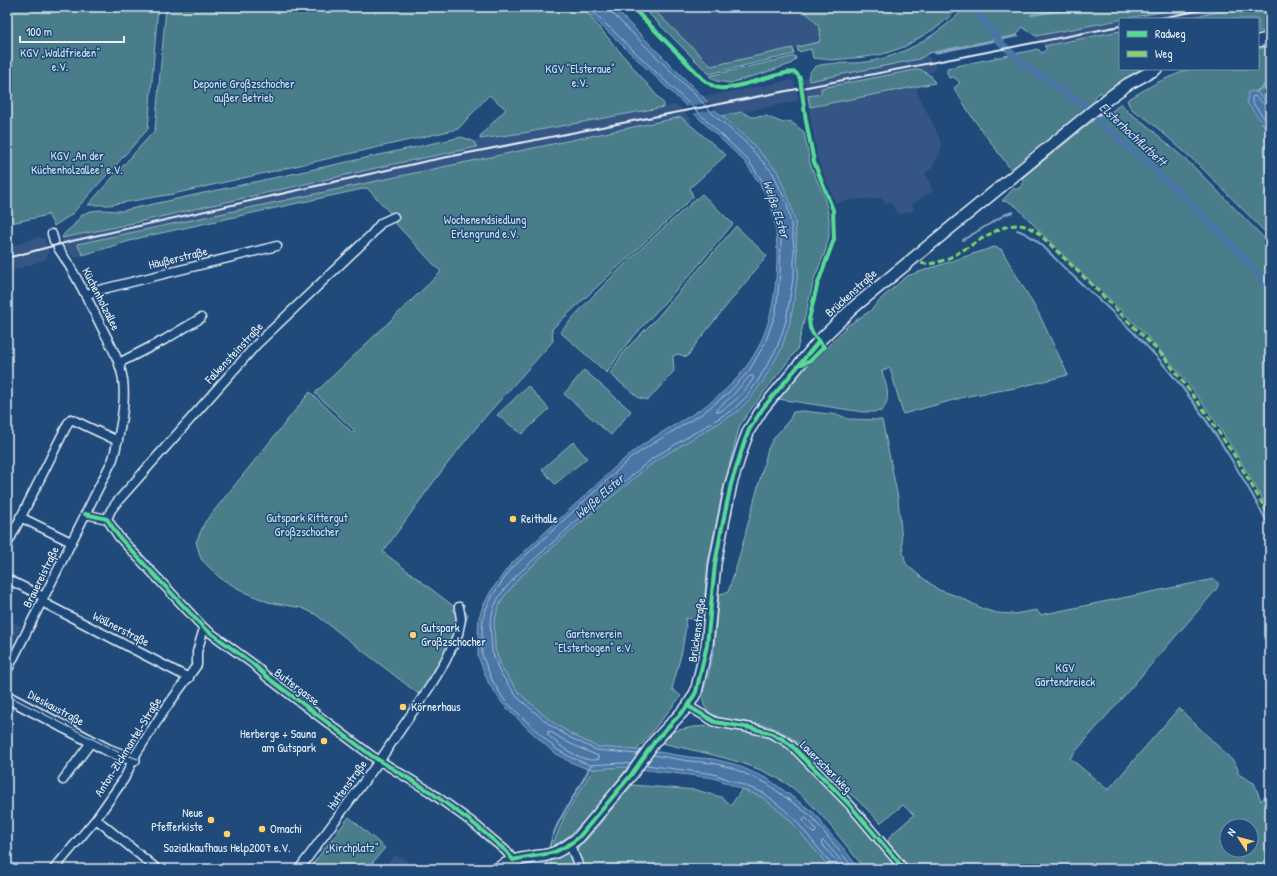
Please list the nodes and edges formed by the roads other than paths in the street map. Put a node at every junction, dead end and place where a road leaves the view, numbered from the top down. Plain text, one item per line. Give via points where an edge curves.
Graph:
1 (1270, 38) edge
2 (1259, 40) edge
3 (1154, 70) edge
4 (394, 217) dead end
5 (55, 241) dead end
6 (277, 246) dead end
7 (86, 295) junction
8 (201, 318) dead end
9 (119, 363) junction
10 (118, 441) junction
11 (85, 514) junction
12 (20, 518) junction
13 (107, 519) junction
14 (71, 542) junction
15 (7, 545) edge
16 (7, 579) edge
17 (43, 599) junction
18 (459, 607) dead end
19 (204, 628) junction
20 (7, 671) edge
21 (189, 678) junction
22 (7, 697) edge
23 (688, 706) junction
24 (92, 741) junction
25 (134, 760) junction
26 (380, 760) junction
27 (63, 780) dead end
28 (96, 819) junction
29 (565, 847) junction
30 (513, 860) junction
31 (55, 868) edge
32 (300, 868) dead end
33 (157, 869) edge
34 (497, 869) edge
35 (580, 869) edge
36 (904, 869) edge

1 - 2 main road
3 - 23 main road, Brückenstraße via 1110,97 876,287 836,323 796,367 757,417 744,443 731,484 715,564 707,645 696,692
4 - 13 street, Falkensteinstraße via 381,223 256,345 117,502
5 - 7 street, Küchenholzallee
6 - 7 street, Häußerstraße
7 - 9 street, Küchenholzallee
8 - 9 street
9 - 10 street, Küchenholzallee via 124,398
10 - 11 street, Küchenholzallee via 113,459
10 - 12 street via 71,419
11 - 13 street
11 - 14 street, Brauereistraße
12 - 14 street
12 - 15 street
13 - 19 street, Buttergasse via 119,537
14 - 17 street, Brauereistraße
16 - 17 street, Wöllnerstraße
17 - 20 street, Brauereistraße
17 - 21 street, Wöllnerstraße
18 - 26 street, Huttenstraße via 461,620 458,634 445,662
19 - 21 street, Anton-Zickmantel-Straße via 197,652 197,665
19 - 26 street, Buttergasse
21 - 25 street, Anton-Zickmantel-Straße via 163,712
22 - 24 main road, Dieskaustraße
23 - 29 main road, Brückenstraße via 652,746 579,837
23 - 36 street, Lauerscher Weg via 715,722 770,733 791,745 850,804
24 - 25 main road, Dieskaustraße
24 - 27 street, Dieskaustraße
25 - 28 street, Anton-Zickmantel-Straße
26 - 30 street, Buttergasse via 473,823
26 - 32 street, Huttenstraße
28 - 31 street, Anton-Zickmantel-Straße
28 - 33 street
29 - 30 main road, Brückenstraße via 543,855
29 - 35 street
30 - 34 main road, Brückenstraße

